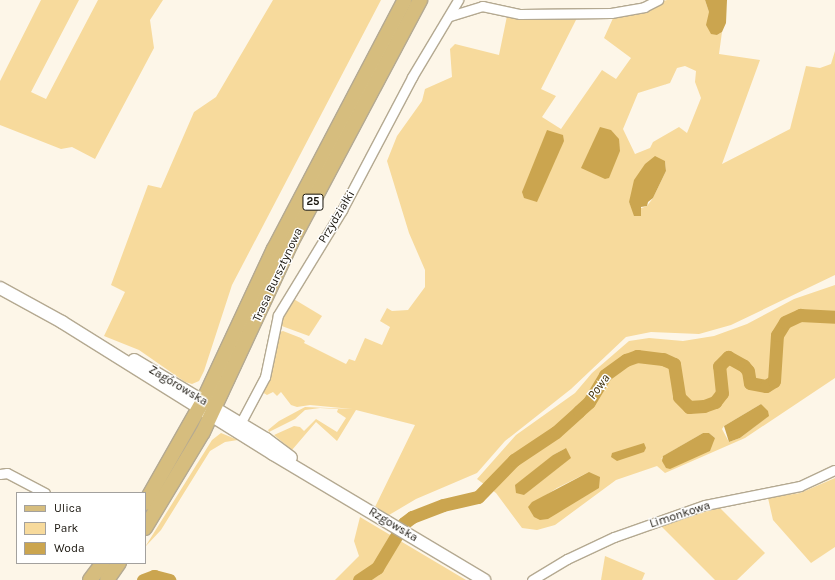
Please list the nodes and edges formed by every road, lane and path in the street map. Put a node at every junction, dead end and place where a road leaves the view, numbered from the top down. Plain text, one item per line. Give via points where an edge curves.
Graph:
1 (405, 0) edge
2 (420, 0) edge
3 (458, 0) edge
4 (658, 0) edge
5 (450, 16) junction
6 (0, 288) edge
7 (207, 409) junction
8 (240, 424) junction
9 (253, 436) junction
10 (835, 470) edge
11 (0, 474) edge
12 (43, 492) edge
13 (146, 501) edge
14 (146, 526) edge
15 (102, 564) edge
16 (118, 564) edge
17 (90, 580) edge
18 (107, 580) edge
19 (484, 580) edge
20 (532, 580) edge

1 - 7 main road, Trasa Bursztynowa / 25 via 274,249
2 - 7 main road, Trasa Bursztynowa / 25 via 291,243
3 - 5 street, Przydziałki
4 - 5 street via 644,7 611,13 520,14 482,6
5 - 8 street, Przydziałki via 412,77 342,210 278,315 265,377
6 - 7 street, Zagórowska via 98,344 139,363
7 - 8 street, Zagórowska
7 - 9 street, Zagórowska
7 - 13 main road, Trasa Bursztynowa / 25
7 - 14 main road, Trasa Bursztynowa / 25 via 177,478
8 - 9 street, Zagórowska
9 - 19 street, Rzgowska via 277,447 302,470
10 - 20 street, Limonkowa via 800,486 705,505 614,537 567,559
11 - 12 street via 7,474
15 - 17 main road
16 - 18 main road

